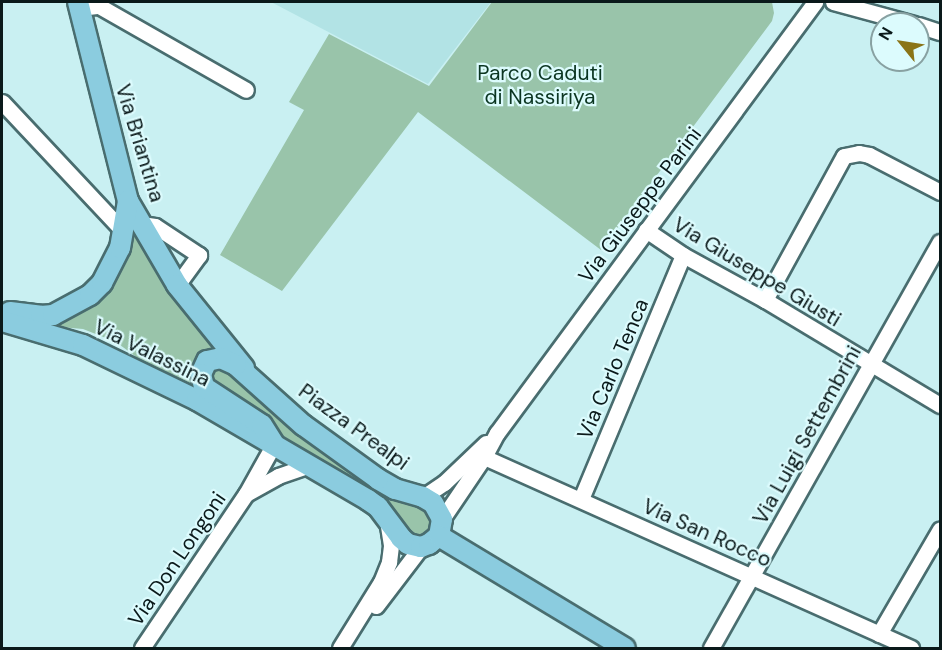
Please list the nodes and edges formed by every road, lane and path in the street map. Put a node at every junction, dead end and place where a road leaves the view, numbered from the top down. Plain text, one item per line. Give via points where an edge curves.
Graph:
1 (815, 2) edge
2 (833, 2) edge
3 (85, 5) edge
4 (870, 12) edge
5 (246, 90) dead end
6 (2, 102) edge
7 (940, 192) edge
8 (128, 201) joint
9 (132, 227) junction
10 (646, 230) junction
11 (940, 242) edge
12 (683, 255) junction
13 (177, 285) junction
14 (765, 300) junction
15 (2, 311) edge
16 (2, 321) edge
17 (870, 364) junction
18 (247, 373) junction
19 (940, 405) edge
20 (497, 433) junction
21 (274, 444) junction
22 (484, 457) junction
23 (310, 465) junction
24 (246, 494) junction
25 (423, 496) junction
26 (581, 499) junction
27 (387, 516) junction
28 (441, 527) junction
29 (940, 529) edge
30 (421, 547) junction
31 (752, 577) junction
32 (879, 634) junction
33 (142, 648) edge
34 (342, 648) edge
35 (626, 648) edge
36 (711, 648) edge
37 (911, 648) edge

1 - 10 street, Via Giuseppe Parini
2 - 4 street
3 - 5 street
3 - 8 main road, Via Briantina
6 - 9 street
7 - 14 street via 869,154 844,156
8 - 9 main road, Via Valassina
9 - 13 main road, Via Briantina
9 - 13 street via 155,226 199,255
9 - 15 main road, Via Valassina via 111,268 90,295 53,315
10 - 12 street, Via Giuseppe Giusti
10 - 20 street, Via Giuseppe Parini
11 - 17 street, Via Luigi Settembrini
12 - 14 street, Via Giuseppe Giusti
12 - 26 street, Via Carlo Tenca
13 - 18 main road, Via Briantina via 240,359
14 - 17 street, Via Giuseppe Giusti
16 - 21 main road, Via Valassina via 82,345 145,374
17 - 19 street, Via Giuseppe Giusti
17 - 31 street, Via Luigi Settembrini
18 - 21 main road, Piazza Prealpi via 227,360 214,358 203,367 201,380 209,392 262,425
18 - 25 main road, Piazza Prealpi via 303,425 378,479 395,489
20 - 22 street, Via Giuseppe Parini
20 - 25 street, Via Giuseppe Parini via 444,483
21 - 23 main road, Piazza Prealpi
21 - 24 street, Via Don Longoni
22 - 26 street, Via San Rocco
22 - 28 street, Via Giuseppe Parini
23 - 24 street, Via Don Longoni via 278,476
23 - 27 main road, Piazza Prealpi
24 - 33 street, Via Don Longoni
25 - 28 main road via 433,503
26 - 31 street, Via San Rocco
27 - 30 main road, Piazza Prealpi via 401,538
27 - 34 street via 389,562
28 - 30 main road
28 - 35 main road
29 - 32 street
30 - 34 street
31 - 32 street, Via San Rocco
31 - 36 street, Via Luigi Settembrini
32 - 37 street, Via San Rocco

